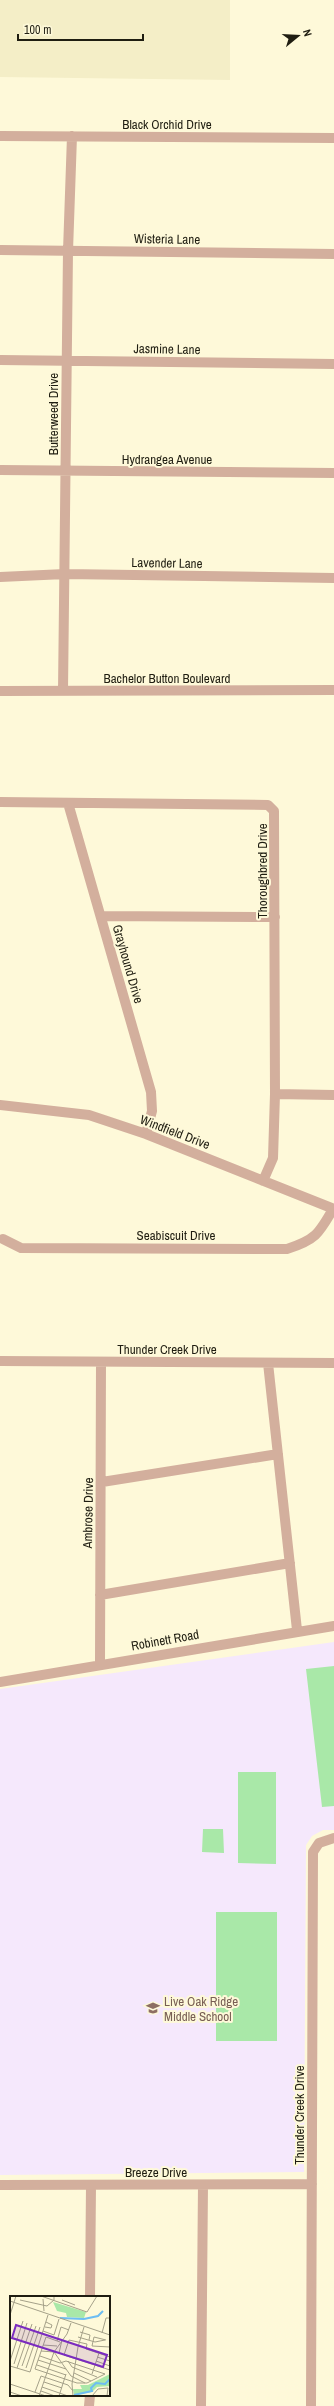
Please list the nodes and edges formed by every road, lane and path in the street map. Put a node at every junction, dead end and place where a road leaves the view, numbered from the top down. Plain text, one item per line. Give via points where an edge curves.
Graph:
1 (0, 136) edge
2 (72, 136) junction
3 (334, 138) edge
4 (0, 250) edge
5 (68, 251) junction
6 (334, 254) edge
7 (0, 360) edge
8 (67, 360) junction
9 (334, 364) edge
10 (0, 470) edge
11 (66, 471) junction
12 (334, 473) edge
13 (65, 574) junction
14 (0, 576) edge
15 (334, 578) edge
16 (334, 690) edge
17 (0, 691) edge
18 (63, 691) junction
19 (0, 802) edge
20 (68, 803) junction
21 (101, 916) junction
22 (275, 917) junction
23 (275, 1094) junction
24 (334, 1095) edge
25 (0, 1105) edge
26 (146, 1134) junction
27 (263, 1181) junction
28 (333, 1209) edge
29 (3, 1239) dead end
30 (0, 1361) edge
31 (102, 1362) junction
32 (268, 1363) junction
33 (334, 1363) edge
34 (278, 1454) junction
35 (102, 1482) junction
36 (290, 1563) junction
37 (100, 1595) junction
38 (334, 1626) edge
39 (298, 1630) junction
40 (100, 1664) junction
41 (0, 1682) edge
42 (334, 1838) edge
43 (312, 2184) junction
44 (0, 2185) edge
45 (91, 2185) junction
46 (203, 2185) junction
47 (90, 2296) edge
48 (201, 2406) edge
49 (311, 2406) edge

1 - 2 street, Black Orchid Drive
2 - 3 street, Black Orchid Drive
2 - 5 street, Butterweed Drive
4 - 5 street, Wisteria Lane
5 - 6 street, Wisteria Lane
5 - 8 street, Butterweed Drive
7 - 8 street, Jasmine Lane
8 - 9 street, Jasmine Lane
8 - 11 street, Butterweed Drive
10 - 11 street, Hydrangea Avenue
11 - 12 street, Hydrangea Avenue
11 - 13 street, Butterweed Drive
13 - 14 street, Lavender Lane
13 - 15 street, Lavender Lane
13 - 18 street, Butterweed Drive
16 - 18 street, Bachelor Button Boulevard
17 - 18 street, Bachelor Button Boulevard
19 - 20 street, Thoroughbred Drive
20 - 21 street, Grayhound Drive
20 - 22 street, Thoroughbred Drive via 268,805 274,811
21 - 22 street
21 - 26 street, Grayhound Drive via 151,1092 152,1111
22 - 23 street, Thoroughbred Drive
23 - 24 street
23 - 27 street, Thoroughbred Drive via 273,1158
25 - 26 street, Windfield Drive via 89,1115
26 - 27 street, Windfield Drive
27 - 28 street, Windfield Drive
28 - 29 street, Seabiscuit Drive via 320,1233 303,1244 287,1249 21,1248
30 - 31 street, Thunder Creek Drive
31 - 32 street, Thunder Creek Drive
31 - 35 street, Ambrose Drive
32 - 33 street, Thunder Creek Drive
32 - 34 street
34 - 35 street
34 - 36 street
35 - 37 street, Ambrose Drive
36 - 37 street
36 - 39 street
37 - 40 street, Ambrose Drive
38 - 39 street, Robinett Road
39 - 40 street, Robinett Road
40 - 41 street, Robinett Road
42 - 43 street, Thunder Creek Drive via 319,1843 313,1852
43 - 46 street, Breeze Drive
43 - 49 street, Thunder Creek Drive
44 - 45 street, Breeze Drive
45 - 46 street, Breeze Drive
45 - 47 street
46 - 48 street

